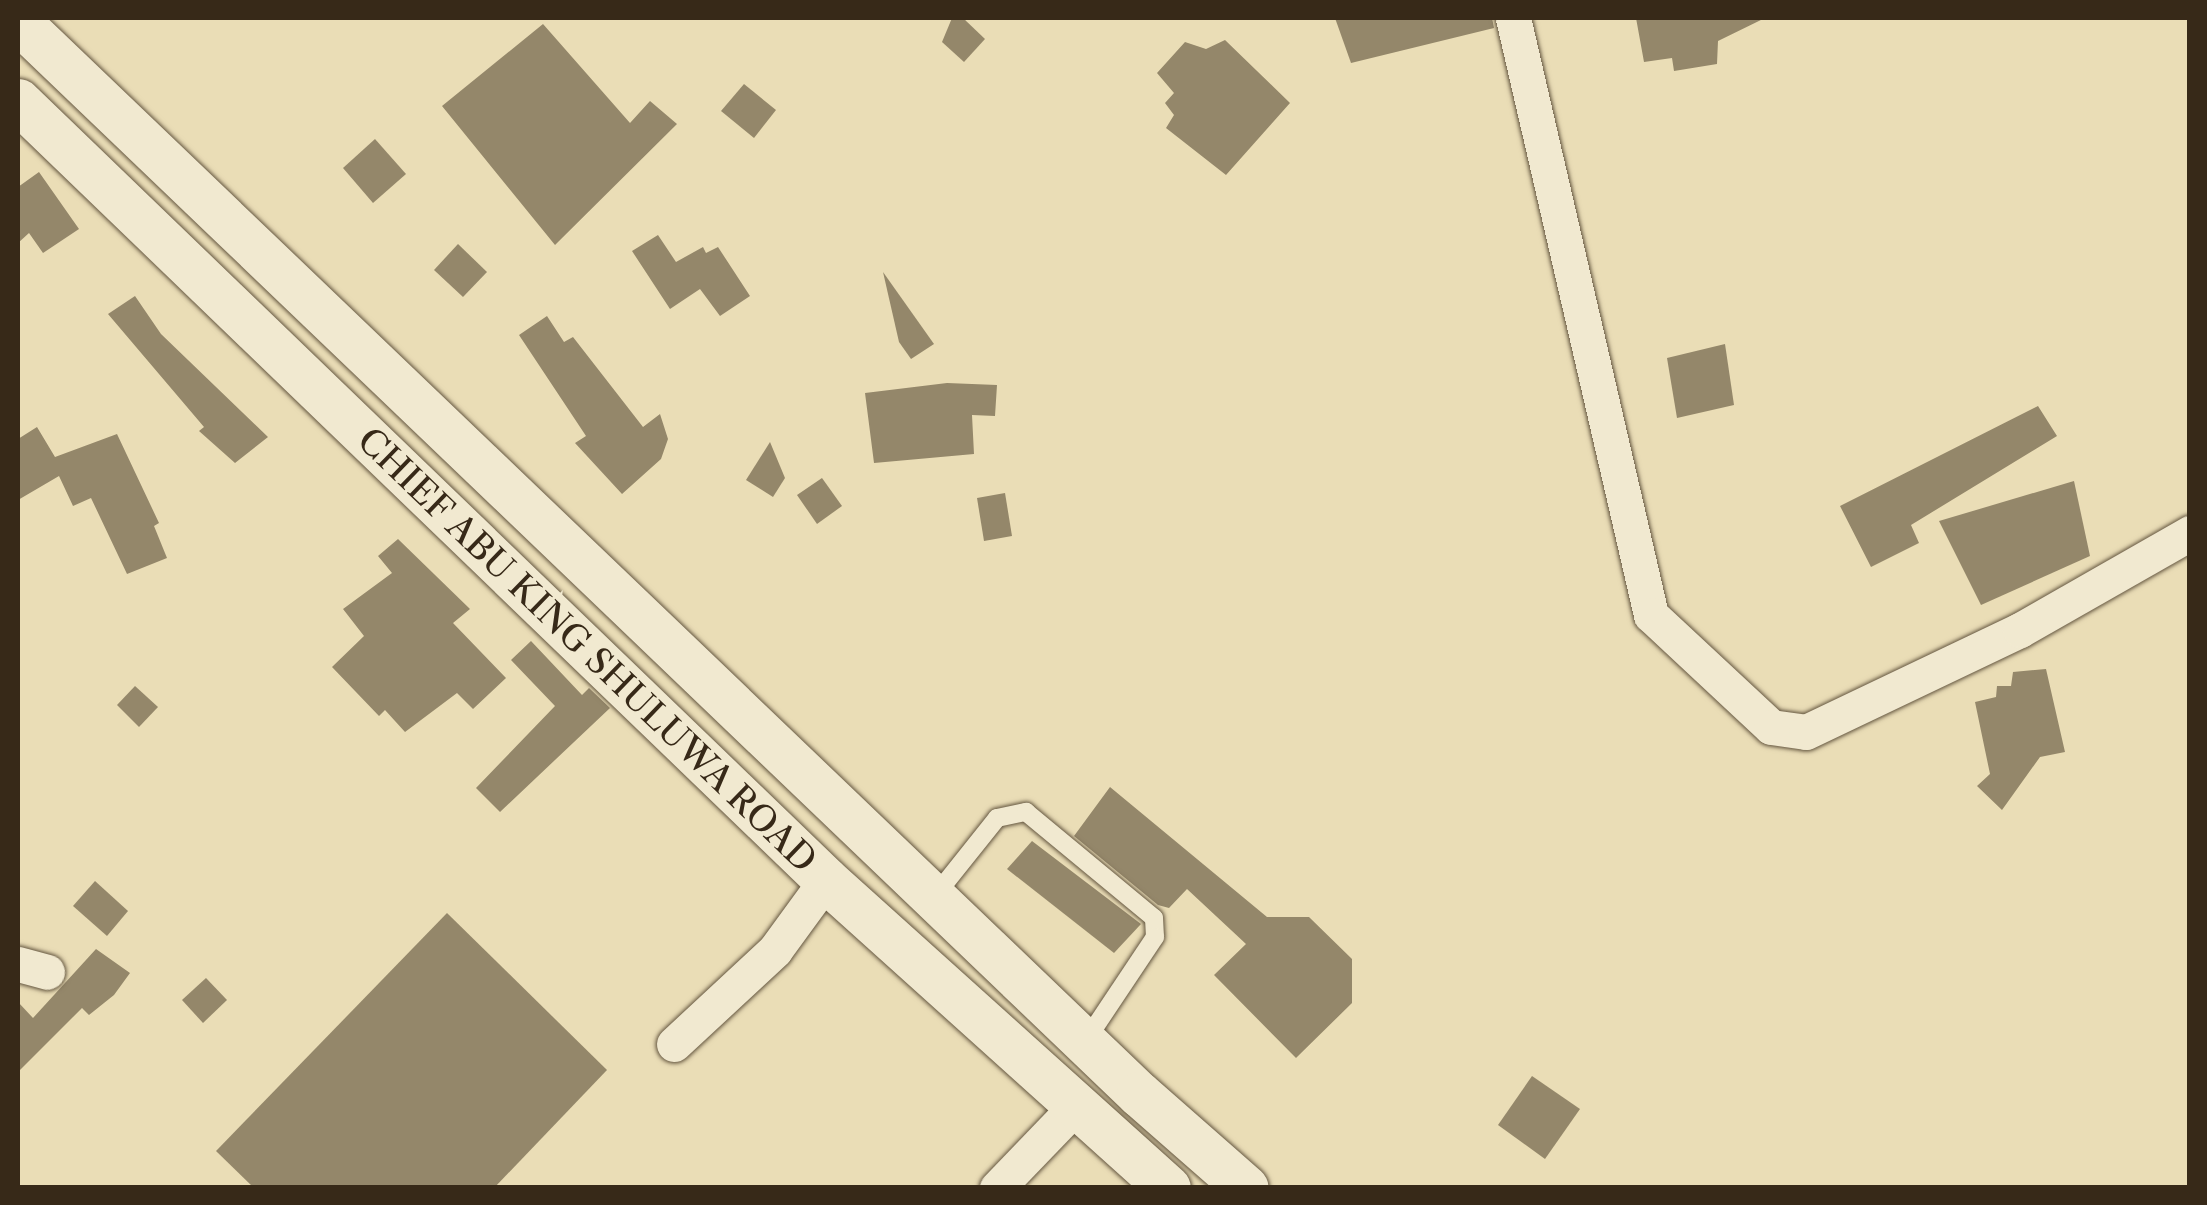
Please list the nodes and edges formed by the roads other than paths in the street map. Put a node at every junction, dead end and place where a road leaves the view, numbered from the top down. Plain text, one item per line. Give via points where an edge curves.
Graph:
1 (1513, 18) edge
2 (18, 21) edge
3 (18, 101) edge
4 (369, 357) junction
5 (324, 397) junction
6 (2190, 533) edge
7 (826, 880) junction
8 (934, 897) junction
9 (1085, 1042) junction
10 (674, 1044) dead end
11 (1076, 1106) junction
12 (997, 1188) edge
13 (1168, 1188) edge
14 (1246, 1188) edge

1 - 6 street via 1651,615 1771,727 1806,732 2020,630
2 - 4 street
3 - 5 street, CHIEF ABU KING SHULUWA ROAD
4 - 5 street
4 - 8 street
5 - 7 street, CHIEF ABU KING SHULUWA ROAD
7 - 10 street via 775,950
7 - 11 street, CHIEF ABU KING SHULUWA ROAD
8 - 9 street
8 - 9 lane via 997,818 1012,810 1026,812 1154,918 1155,937
9 - 14 street
11 - 12 street
11 - 13 street, CHIEF ABU KING SHULUWA ROAD

